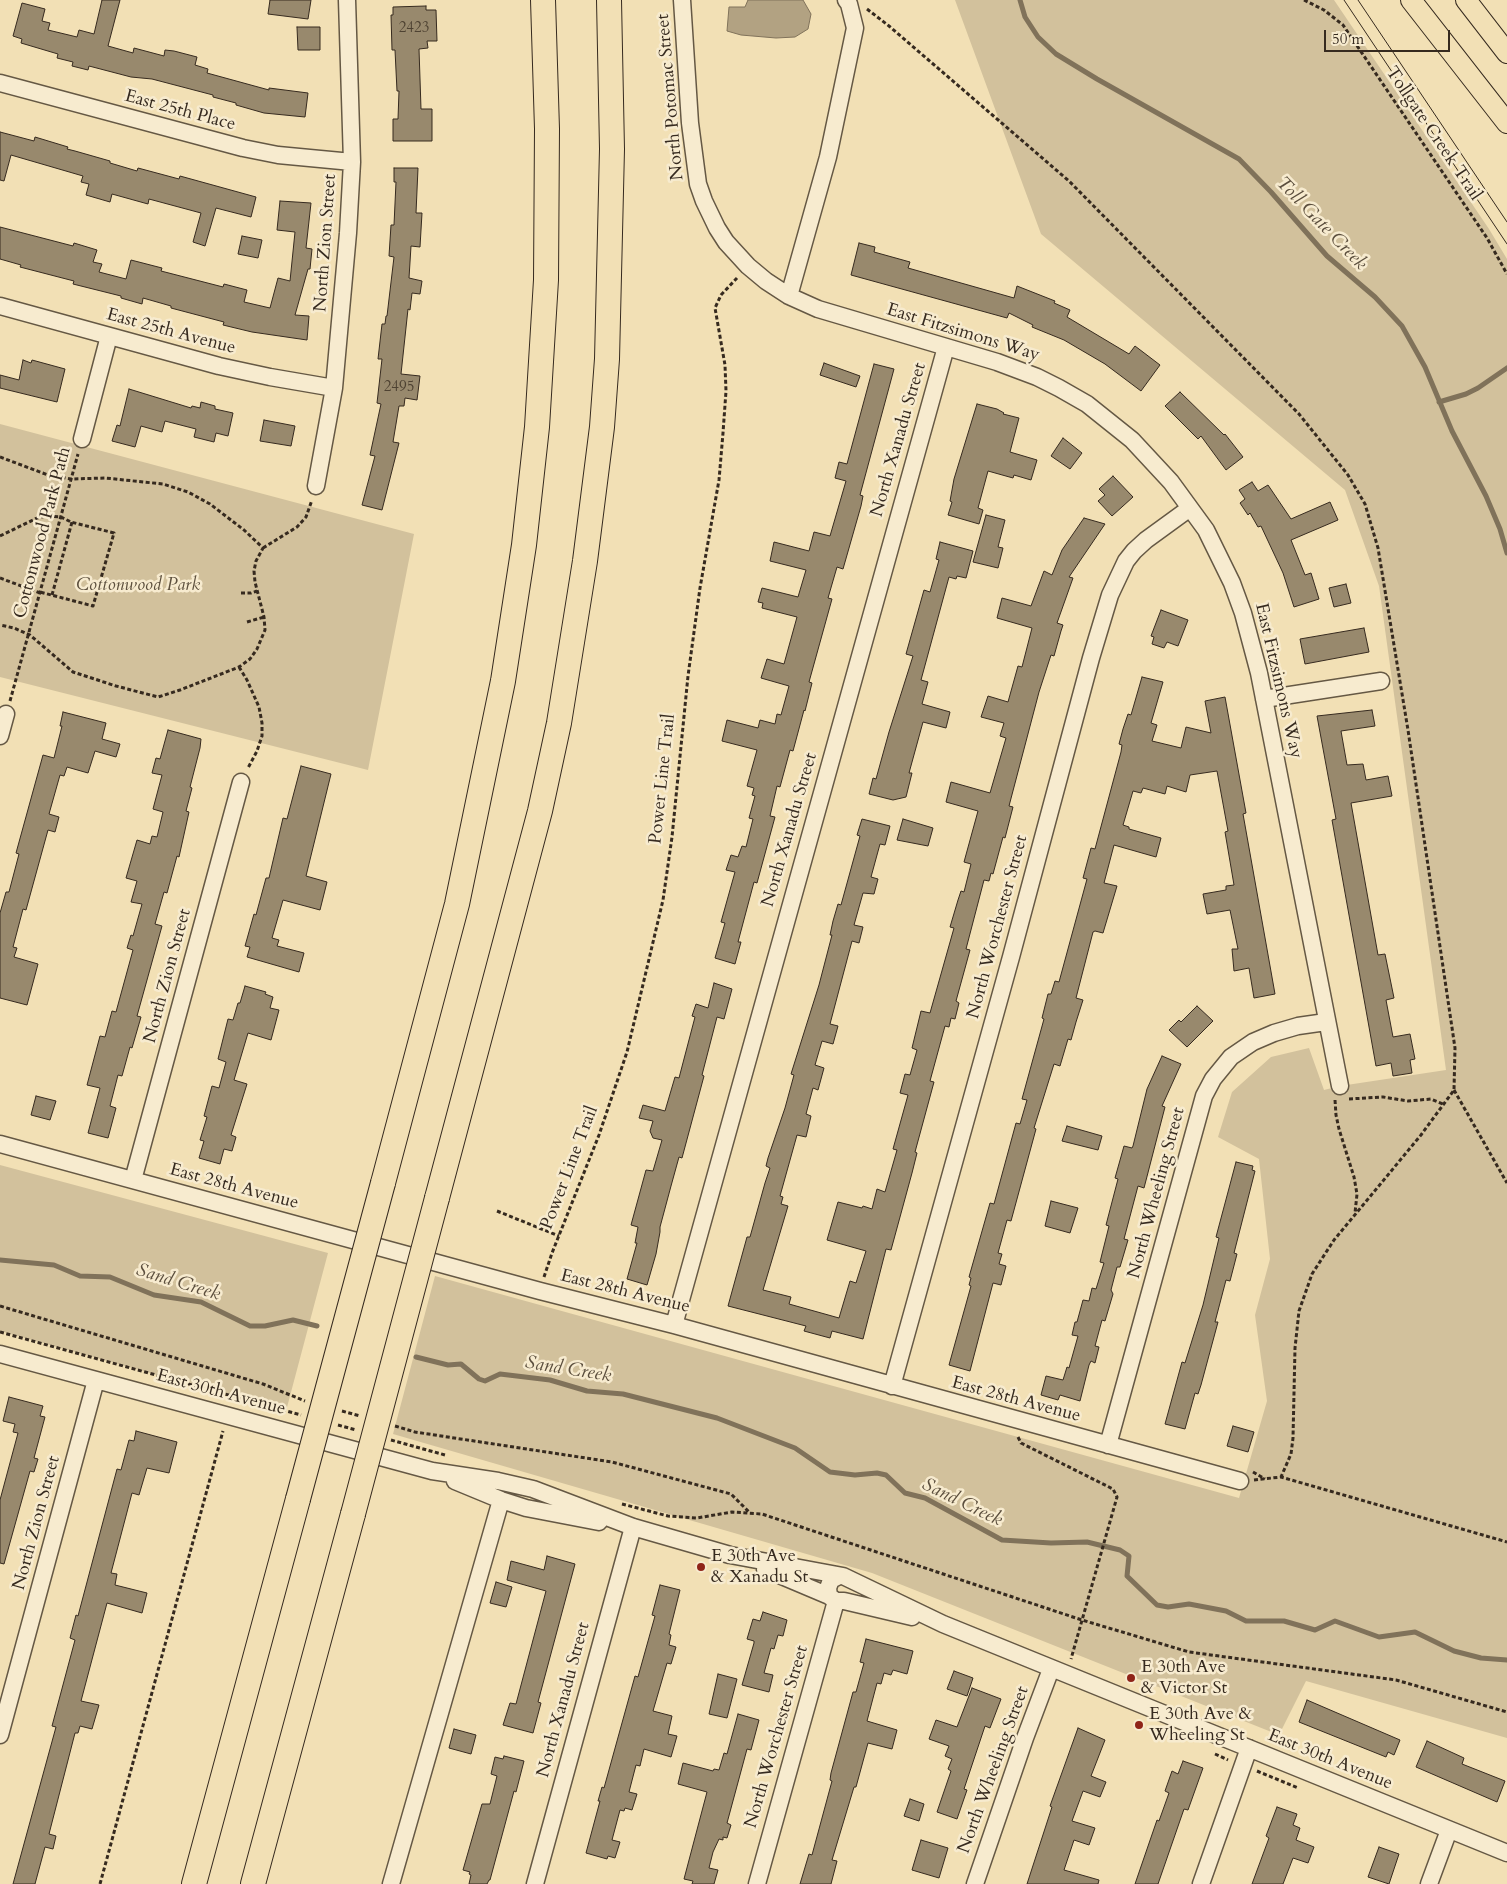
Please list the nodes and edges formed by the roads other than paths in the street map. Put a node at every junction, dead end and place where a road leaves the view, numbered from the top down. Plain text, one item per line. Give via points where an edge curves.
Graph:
1 (347, 0) edge
2 (543, 0) edge
3 (609, 0) edge
4 (682, 0) edge
5 (846, 0) edge
6 (1410, 0) edge
7 (1466, 0) edge
8 (1507, 53) edge
9 (0, 83) edge
10 (1507, 123) edge
11 (352, 162) junction
12 (748, 266) joint
13 (789, 296) junction
14 (0, 306) edge
15 (109, 336) junction
16 (946, 347) junction
17 (334, 388) junction
18 (82, 439) road end
19 (314, 494) road end
20 (1190, 508) junction
21 (1381, 681) dead end
22 (1264, 699) junction
23 (6, 714) dead end
24 (0, 736) edge
25 (241, 782) dead end
26 (1326, 1022) junction
27 (1338, 1087) road end
28 (0, 1144) edge
29 (133, 1180) junction
30 (674, 1325) junction
31 (0, 1354) edge
32 (96, 1380) junction
33 (892, 1386) junction
34 (1108, 1445) junction
35 (432, 1471) junction
36 (1245, 1476) road end
37 (501, 1500) junction
38 (633, 1527) junction
39 (730, 1555) junction
40 (844, 1578) junction
41 (837, 1599) junction
42 (943, 1624) junction
43 (1052, 1669) junction
44 (0, 1735) edge
45 (1249, 1748) junction
46 (1449, 1830) junction
47 (1507, 1853) edge
48 (194, 1884) edge
49 (253, 1884) edge
50 (391, 1884) edge
51 (535, 1884) edge
52 (757, 1884) edge
53 (975, 1884) edge
54 (1201, 1884) edge
55 (1429, 1884) edge

1 - 11 street, North Zion Street
2 - 48 highway, bridge via 547,129 545,288 537,427 524,545 503,681 461,886 430,1010
3 - 49 highway, bridge via 612,149 607,360 586,561 563,704 540,811
4 - 12 street, North Potomac Street via 690,123 698,180 714,223
5 - 13 street via 855,28 828,157
6 - 10 main road
7 - 8 main road
9 - 11 street, East 25th Place via 243,148
11 - 17 street, North Zion Street
12 - 13 street, East Fitzsimons Way
13 - 16 street, East Fitzsimons Way via 836,315
14 - 15 street, East 25th Avenue
15 - 17 street, East 25th Avenue via 235,369
15 - 18 street
16 - 20 street, East Fitzsimons Way via 1028,373 1086,404 1132,440
16 - 30 street, North Xanadu Street
17 - 19 street, North Zion Street
20 - 22 street, East Fitzsimons Way via 1209,537 1244,613
20 - 33 street, North Worchester Street via 1134,551 1110,595
21 - 22 street
22 - 26 street, East Fitzsimons Way
23 - 24 street
25 - 29 street, North Zion Street
26 - 27 street, East Fitzsimons Way
26 - 34 street, North Wheeling Street via 1274,1032 1253,1042 1231,1057 1213,1079 1199,1112
28 - 29 street, East 28th Avenue
29 - 30 street, East 28th Avenue
30 - 33 street, East 28th Avenue
31 - 32 street, East 30th Avenue
32 - 35 street, East 30th Avenue
32 - 44 street, North Zion Street
33 - 34 street, East 28th Avenue
34 - 36 street, East 28th Avenue
35 - 37 street, East 30th Avenue
35 - 38 street, East 30th Avenue via 533,1489
37 - 38 street, East 30th Avenue via 545,1512
37 - 50 street
38 - 39 street, East 30th Avenue
38 - 51 street, North Xanadu Street
39 - 40 street, East 30th Avenue
39 - 41 street, East 30th Avenue
40 - 41 street, North Worchester Street via 829,1583 828,1592
40 - 42 street, East 30th Avenue
41 - 42 street, East 30th Avenue
41 - 52 street, North Worchester Street
42 - 43 street, East 30th Avenue
43 - 45 street, East 30th Avenue
43 - 53 street, North Wheeling Street via 1024,1738
45 - 46 street, East 30th Avenue
45 - 54 street
46 - 47 street, East 30th Avenue
46 - 55 street

